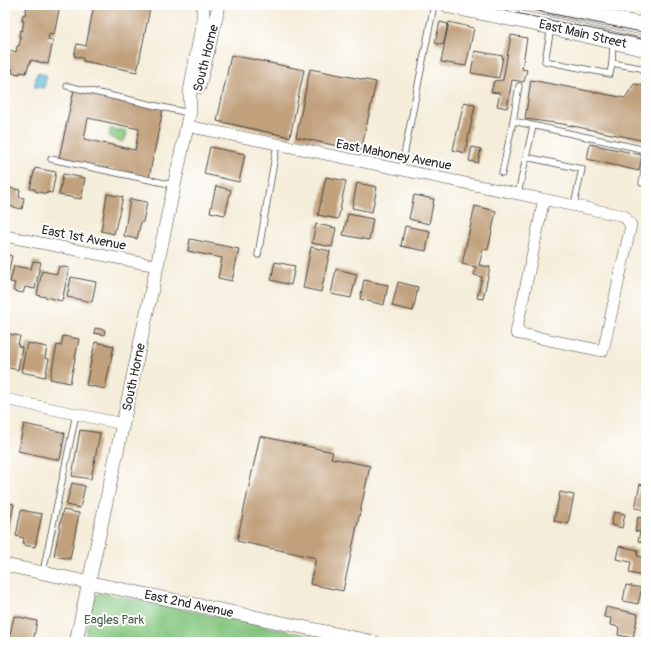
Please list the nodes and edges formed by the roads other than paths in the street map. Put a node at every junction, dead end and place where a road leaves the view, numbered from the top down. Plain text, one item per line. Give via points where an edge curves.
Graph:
1 (203, 5) edge
2 (219, 5) edge
3 (434, 5) edge
4 (450, 5) edge
5 (549, 5) edge
6 (552, 26) junction
7 (646, 27) edge
8 (613, 40) junction
9 (646, 48) edge
10 (612, 63) junction
11 (646, 69) edge
12 (67, 86) dead end
13 (519, 86) dead end
14 (190, 112) junction
15 (512, 121) junction
16 (187, 126) junction
17 (532, 126) junction
18 (277, 144) junction
19 (646, 150) edge
20 (526, 157) junction
21 (51, 159) dead end
22 (646, 160) edge
23 (400, 170) junction
24 (502, 173) dead end
25 (646, 184) edge
26 (174, 185) junction
27 (518, 194) junction
28 (544, 199) junction
29 (574, 205) junction
30 (5, 236) edge
31 (258, 255) dead end
32 (157, 266) junction
33 (5, 399) edge
34 (76, 414) junction
35 (123, 424) junction
36 (5, 565) edge
37 (43, 573) junction
38 (88, 582) junction
39 (76, 642) edge
40 (374, 642) edge

1 - 14 street, South Horne via 202,26 190,92
2 - 14 street, South Horne via 197,94
3 - 23 lane
4 - 6 main road, East Main Street
5 - 7 main road, East Main Street
6 - 8 main road, East Main Street
6 - 10 lane via 545,61 610,74
8 - 9 main road, East Main Street
8 - 10 lane
10 - 11 lane
12 - 14 lane
13 - 15 lane
14 - 16 street, South Horne
15 - 17 lane
15 - 24 lane
16 - 18 street, East Mahoney Avenue
16 - 26 street, South Horne
17 - 19 lane
17 - 20 lane
18 - 23 street, East Mahoney Avenue
18 - 31 lane
20 - 27 lane
20 - 29 lane via 582,169
21 - 26 lane
22 - 25 lane via 642,183
23 - 27 street, East Mahoney Avenue
26 - 32 street, South Horne
27 - 28 street, East Mahoney Avenue
28 - 29 street, East Mahoney Avenue
28 - 29 street, East Mahoney Avenue via 516,333 603,351 631,225 624,216
30 - 32 street, East 1st Avenue
32 - 35 street, South Horne
33 - 34 street
34 - 35 street
34 - 37 lane
35 - 38 street, South Horne
36 - 37 street, East 2nd Avenue
37 - 38 street, East 2nd Avenue
38 - 39 street, South Horne
38 - 40 street, East 2nd Avenue

